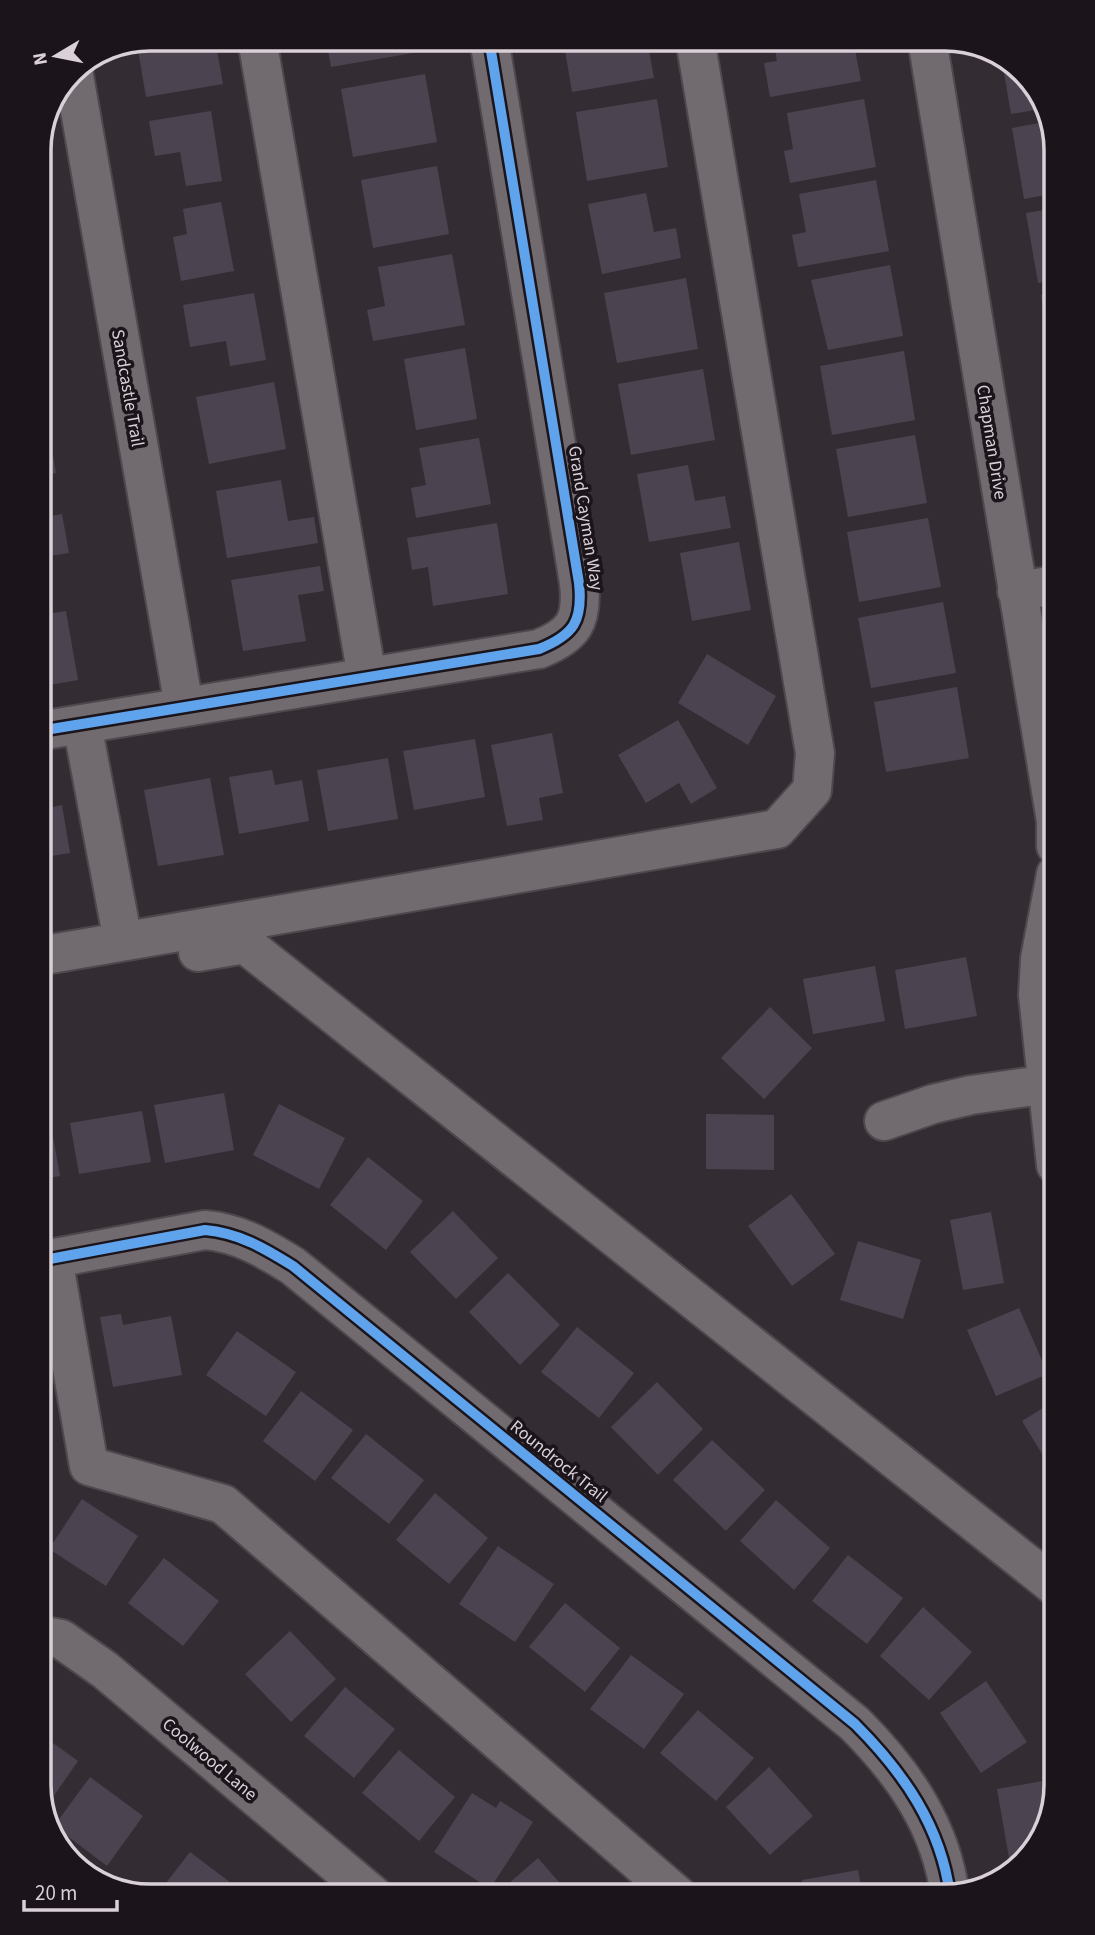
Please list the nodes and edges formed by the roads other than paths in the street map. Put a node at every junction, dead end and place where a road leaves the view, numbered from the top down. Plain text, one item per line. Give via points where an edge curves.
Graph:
1 (259, 51) edge
2 (491, 51) edge
3 (697, 51) edge
4 (929, 51) edge
5 (77, 91) edge
6 (1044, 587) edge
7 (1017, 591) junction
8 (367, 677) junction
9 (184, 706) junction
10 (82, 724) junction
11 (51, 729) edge
12 (1044, 750) edge
13 (1044, 938) edge
14 (123, 941) junction
15 (51, 954) edge
16 (51, 976) edge
17 (1044, 1031) edge
18 (1044, 1085) edge
19 (884, 1121) dead end
20 (51, 1259) edge
21 (51, 1284) edge
22 (1044, 1577) edge
23 (51, 1637) edge
24 (348, 1884) edge
25 (664, 1884) edge
26 (947, 1884) edge

1 - 8 street
2 - 8 street, Grand Cayman Way via 582,605 573,628 539,649
3 - 14 street via 815,753 813,790 777,829
4 - 7 street, Chapman Drive
5 - 9 street, Sandcastle Trail
6 - 7 street
7 - 12 street, Chapman Drive
8 - 9 street, Grand Cayman Way
9 - 10 street, Grand Cayman Way
10 - 11 street, Grand Cayman Way
10 - 14 street
13 - 17 street via 1038,995
14 - 15 street
16 - 22 street via 245,944
18 - 19 street via 971,1095
20 - 26 street, Roundrock Trail via 205,1230 257,1243 293,1266 855,1724 890,1759 917,1800 938,1841
21 - 25 street via 89,1466 223,1504
23 - 24 street, Coolwood Lane via 61,1639 105,1670

